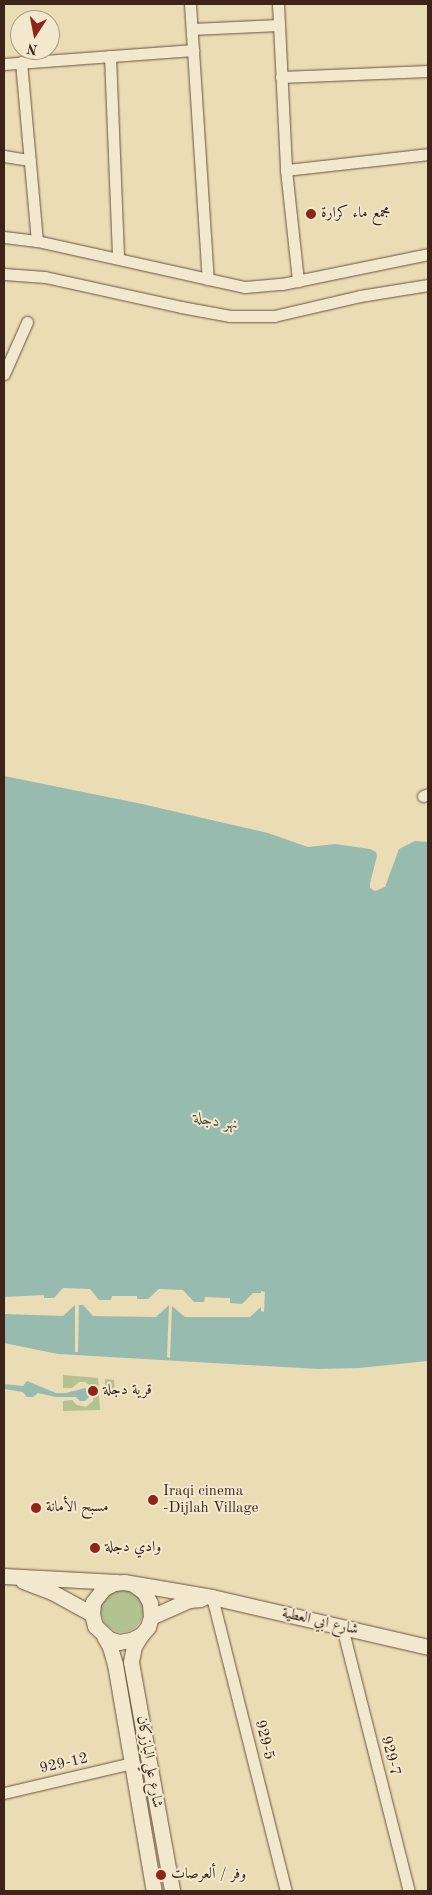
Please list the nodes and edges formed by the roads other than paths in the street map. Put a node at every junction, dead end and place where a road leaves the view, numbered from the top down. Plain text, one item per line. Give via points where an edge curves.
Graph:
1 (190, 4) edge
2 (278, 4) edge
3 (279, 25) junction
4 (192, 29) junction
5 (194, 50) junction
6 (110, 56) junction
7 (21, 62) junction
8 (4, 64) edge
9 (428, 71) edge
10 (281, 77) junction
11 (428, 154) edge
12 (4, 156) edge
13 (30, 160) junction
14 (286, 170) junction
15 (4, 237) edge
16 (37, 241) junction
17 (428, 254) edge
18 (118, 258) junction
19 (4, 274) edge
20 (208, 279) junction
21 (298, 281) junction
22 (428, 285) edge
23 (27, 322) dead end
24 (4, 374) edge
25 (4, 1576) edge
26 (127, 1583) junction
27 (212, 1597) junction
28 (92, 1614) junction
29 (151, 1617) junction
30 (342, 1627) junction
31 (141, 1635) junction
32 (104, 1636) junction
33 (428, 1647) edge
34 (132, 1763) junction
35 (4, 1793) edge
36 (154, 1891) edge
37 (172, 1891) edge
38 (286, 1891) edge
39 (409, 1891) edge

1 - 4 street
2 - 3 street
3 - 4 street
3 - 10 street
4 - 5 street
5 - 6 street
5 - 20 street
6 - 7 street
6 - 18 street
7 - 8 street
7 - 13 street
9 - 10 street
10 - 14 street
11 - 14 street
12 - 13 street
13 - 16 street
14 - 21 street
15 - 16 street
16 - 18 street
17 - 21 street
18 - 20 street
19 - 22 street via 45,277 230,316 274,316 360,296
20 - 21 street via 244,287
23 - 24 street
25 - 26 street, شارع ابي العطية
25 - 28 street, شارع ابي العطية via 52,1592
26 - 27 street, شارع ابي العطية
26 - 28 street via 109,1585 99,1592 93,1602
26 - 29 street via 148,1597
27 - 29 street, شارع ابي العطية via 189,1600
27 - 30 street, شارع ابي العطية
27 - 38 street, 929-5
28 - 32 street
29 - 31 street
30 - 33 street, شارع ابي العطية
30 - 39 street, 929-7
31 - 32 street via 125,1642
31 - 37 street, شارع علي البازركان via 134,1646 131,1662
32 - 34 street, شارع علي البازركان via 113,1656
34 - 35 street, 929-12
34 - 36 street, شارع علي البازركان

